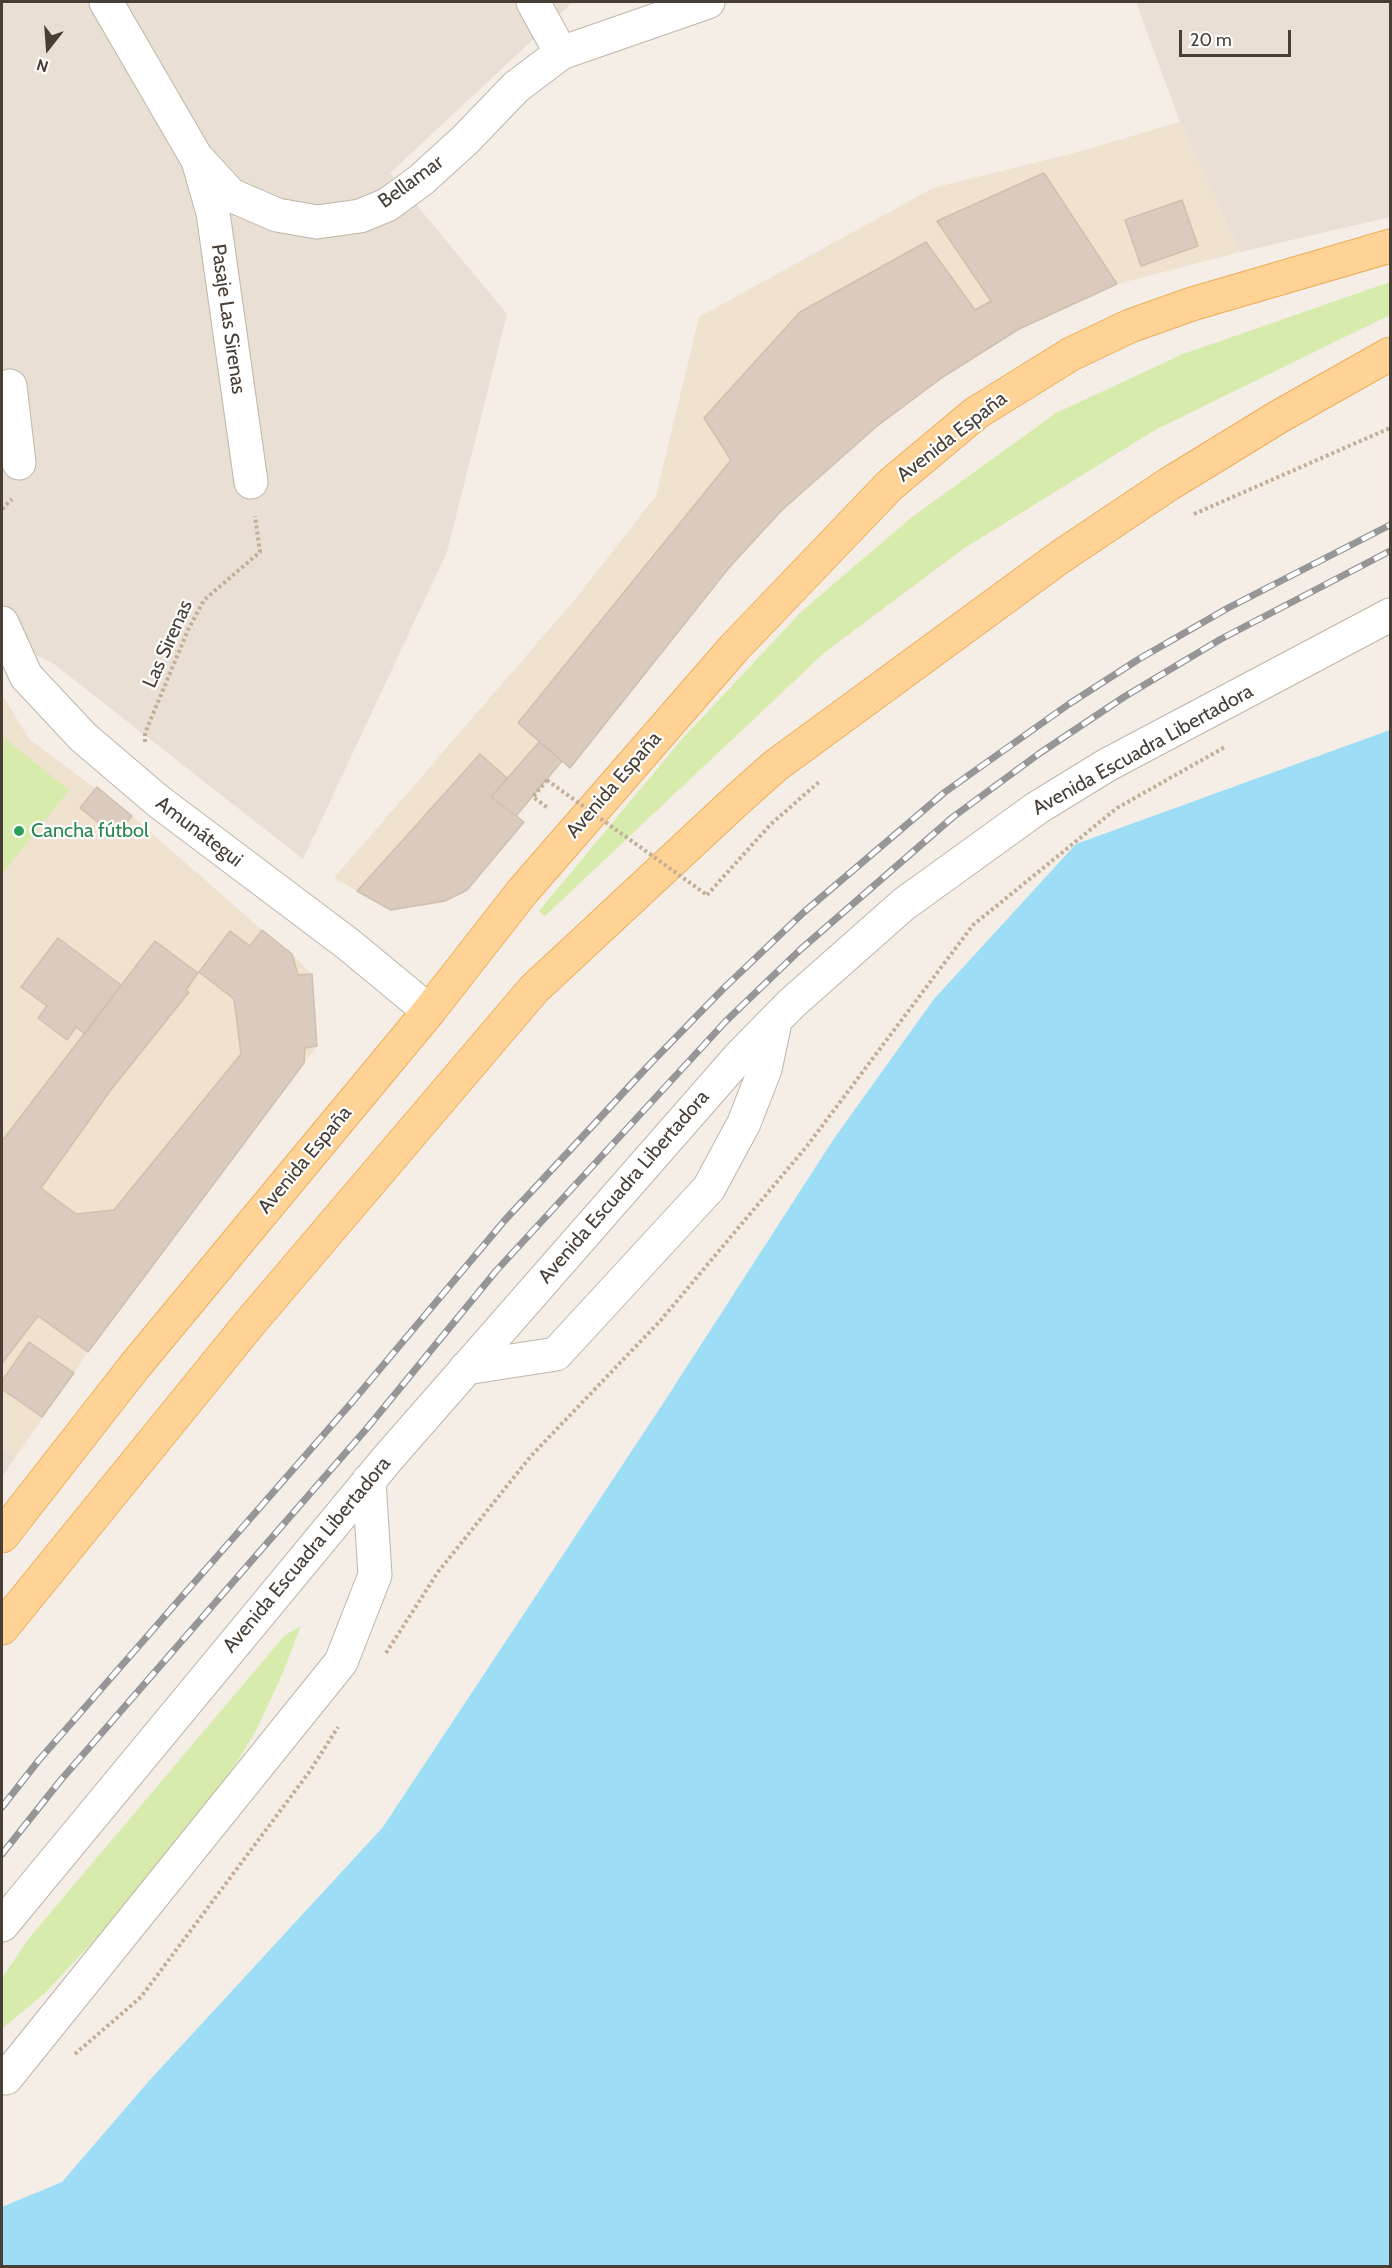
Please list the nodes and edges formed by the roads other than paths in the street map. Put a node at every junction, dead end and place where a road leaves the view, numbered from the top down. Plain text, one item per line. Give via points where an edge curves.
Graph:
1 (106, 2) edge
2 (533, 2) edge
3 (708, 2) edge
4 (561, 53) junction
5 (196, 157) junction
6 (1390, 246) edge
7 (1390, 354) edge
8 (10, 386) dead end
9 (19, 463) dead end
10 (251, 482) road end
11 (1390, 615) edge
12 (2, 623) edge
13 (429, 1011) junction
14 (775, 1022) junction
15 (466, 1368) junction
16 (369, 1480) junction
17 (2, 1536) edge
18 (2, 1629) edge
19 (2, 1925) edge
20 (6, 2078) dead end

1 - 5 street, Bellamar
2 - 4 street
3 - 4 street, Bellamar
4 - 5 street, Bellamar via 516,87 421,180 387,205 360,216 316,222 277,215 231,195
5 - 10 street, Pasaje Las Sirenas via 213,213
6 - 13 main road, Avenida España via 1192,304 1131,326 1023,382 932,447 890,485 734,648 522,892
7 - 18 main road via 1260,429 1059,557 775,766 730,807 534,989 249,1324
8 - 9 street
11 - 14 street, Avenida Escuadra Libertadora via 1107,765 1037,808 904,904 847,952
12 - 13 street, Amunátegui via 26,676 83,737 158,801 348,944
13 - 17 main road, Avenida España via 134,1367
14 - 15 street, Avenida Escuadra Libertadora via 732,1065
14 - 15 street via 765,1069 744,1123 709,1188 556,1354
15 - 16 street, Avenida Escuadra Libertadora
16 - 19 street, Avenida Escuadra Libertadora
16 - 20 street via 375,1575 341,1662

